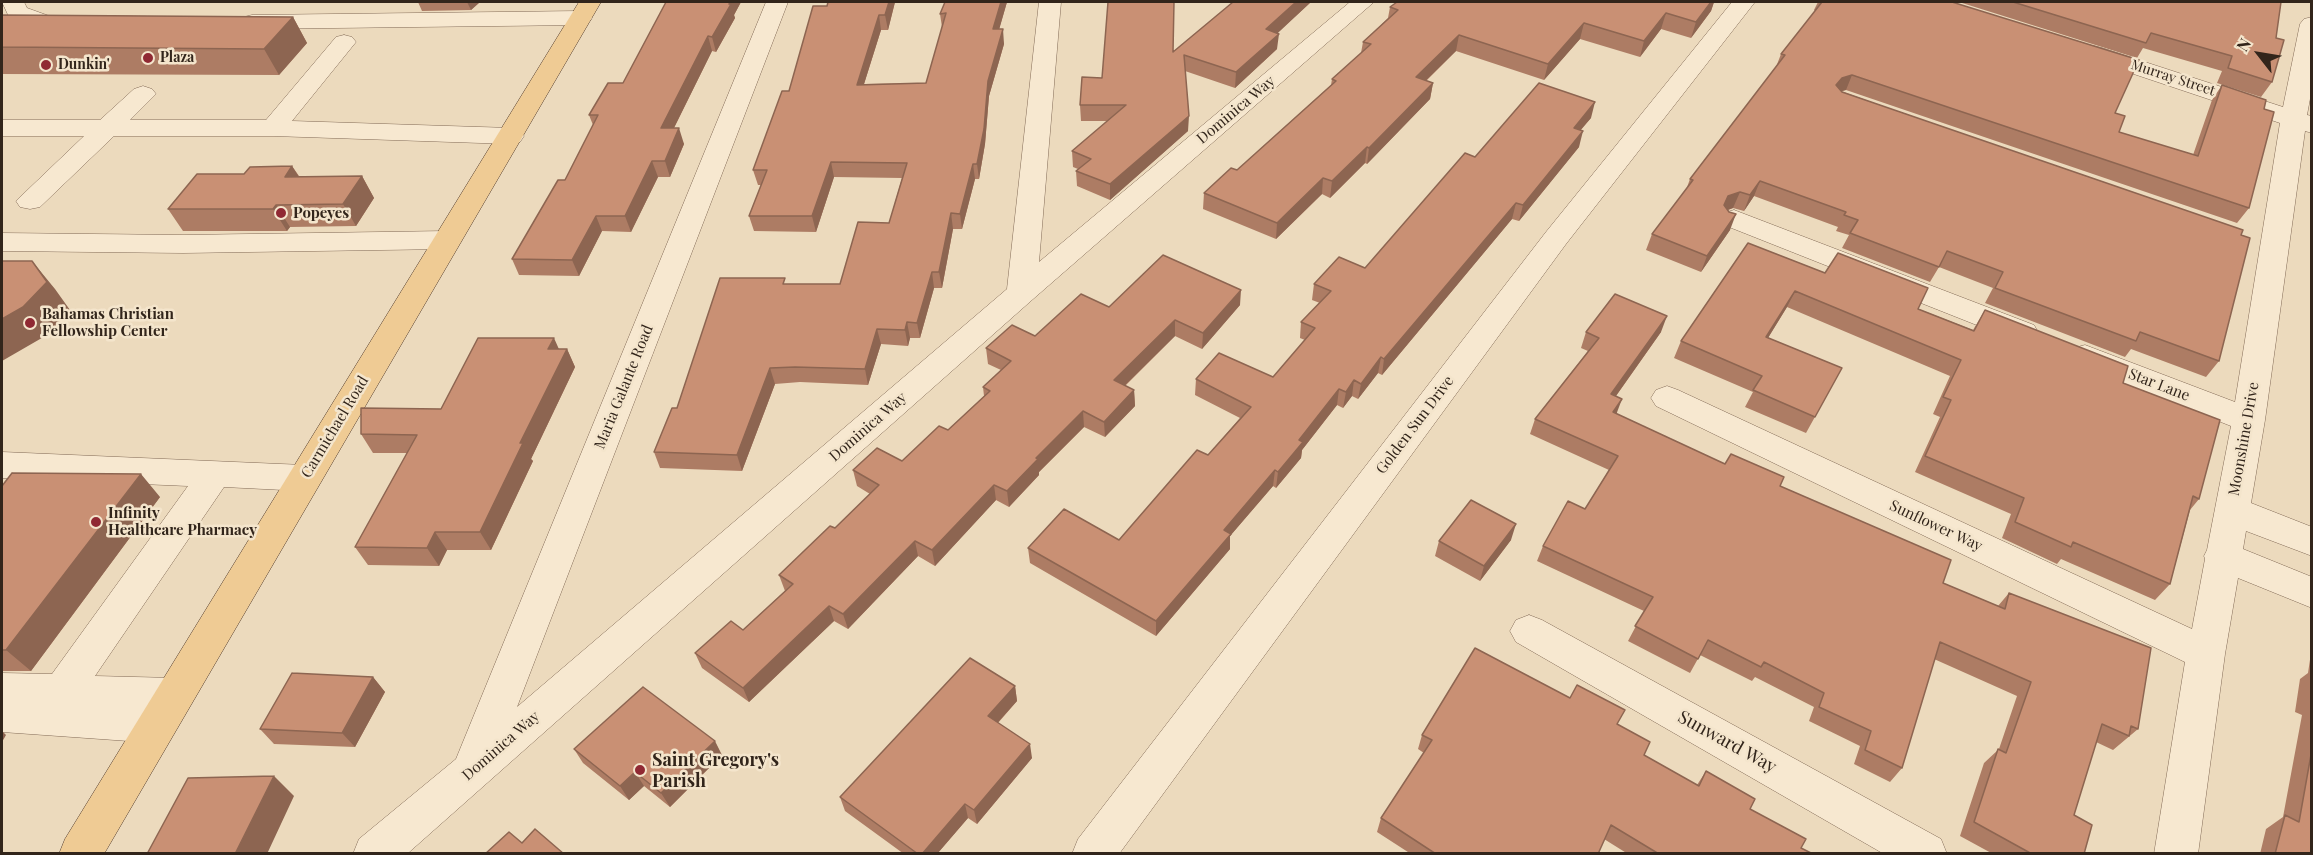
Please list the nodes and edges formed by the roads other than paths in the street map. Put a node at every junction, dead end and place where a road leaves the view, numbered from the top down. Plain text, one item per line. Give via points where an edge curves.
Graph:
1 (13, 2) edge
2 (777, 2) edge
3 (1050, 2) edge
4 (1363, 2) edge
5 (1744, 2) edge
6 (585, 10) edge
7 (225, 22) edge
8 (84, 24) edge
9 (2312, 24) edge
10 (344, 42) dead end
11 (2075, 47) edge
12 (143, 94) dead end
13 (2303, 122) edge
14 (108, 126) junction
15 (2, 128) edge
16 (273, 128) junction
17 (511, 136) junction
18 (30, 201) dead end
19 (1734, 219) edge
20 (447, 240) junction
21 (2, 242) edge
22 (1021, 293) junction
23 (1667, 398) dead end
24 (2249, 420) junction
25 (3, 466) edge
26 (215, 474) junction
27 (304, 478) junction
28 (2231, 510) junction
29 (2312, 542) edge
30 (2222, 556) junction
31 (2312, 593) edge
32 (1529, 631) dead end
33 (2206, 654) junction
34 (2, 690) edge
35 (61, 693) junction
36 (166, 710) junction
37 (2, 715) edge
38 (471, 772) junction
39 (80, 854) edge
40 (374, 854) edge
41 (1093, 854) edge
42 (1926, 854) edge
43 (2176, 854) edge

1 - 8 street via 17,12 49,24
2 - 38 street, Maria Galante Road
3 - 22 street
4 - 22 street, Dominica Way
5 - 41 street, Golden Sun Drive via 1556,238
6 - 7 street
6 - 17 main road, Carmichael Road
9 - 13 street, Moonshine Drive
10 - 16 street
11 - 13 street, Murray Street
12 - 14 street
13 - 24 street, Moonshine Drive via 2262,244
14 - 15 street
14 - 16 street
14 - 18 street
16 - 17 street
17 - 20 main road, Carmichael Road
19 - 24 street, Star Lane
20 - 21 street
20 - 27 main road, Carmichael Road
22 - 38 street, Dominica Way
23 - 33 street, Sunflower Way
24 - 28 street, Moonshine Drive
25 - 26 street
26 - 27 street
26 - 35 street
27 - 36 main road, Carmichael Road
28 - 29 street
28 - 30 street, Moonshine Drive
30 - 31 street
30 - 33 street, Moonshine Drive
32 - 42 street, Sunward Way
33 - 43 street, Moonshine Drive
34 - 35 street
35 - 36 street
36 - 37 street
36 - 39 main road, Carmichael Road
38 - 40 street, Dominica Way

